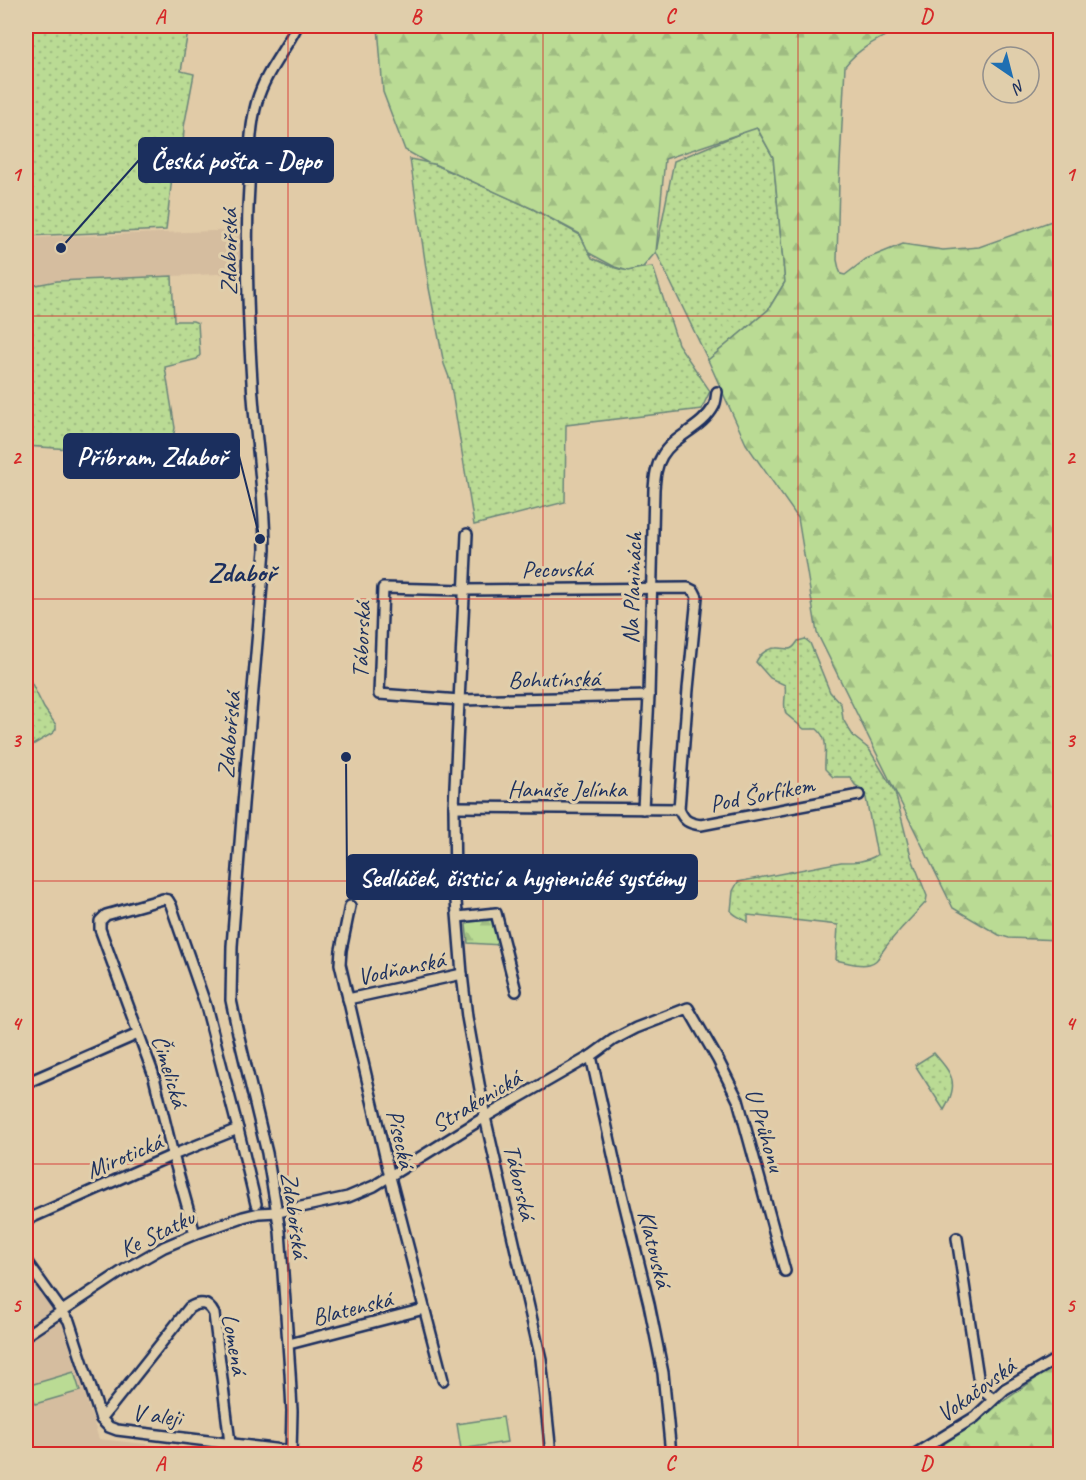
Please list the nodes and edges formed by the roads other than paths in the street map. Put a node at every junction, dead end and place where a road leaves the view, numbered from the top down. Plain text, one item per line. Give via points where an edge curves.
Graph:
1 (297, 26) edge
2 (717, 392) dead end
3 (467, 534) dead end
4 (651, 588) junction
5 (464, 590) junction
6 (649, 696) junction
7 (459, 700) junction
8 (859, 795) dead end
9 (454, 807) junction
10 (644, 809) junction
11 (679, 809) junction
12 (350, 906) dead end
13 (458, 917) junction
14 (100, 921) joint
15 (462, 974) junction
16 (516, 991) dead end
17 (348, 999) junction
18 (688, 1008) joint
19 (138, 1034) junction
20 (591, 1056) junction
21 (26, 1083) edge
22 (485, 1117) junction
23 (238, 1129) junction
24 (173, 1155) junction
25 (390, 1177) junction
26 (256, 1204) dead end
27 (278, 1212) junction
28 (26, 1220) edge
29 (195, 1234) junction
30 (957, 1238) dead end
31 (26, 1262) edge
32 (785, 1271) dead end
33 (424, 1310) junction
34 (62, 1311) junction
35 (26, 1335) edge
36 (289, 1344) junction
37 (1060, 1358) edge
38 (443, 1380) dead end
39 (993, 1399) junction
40 (101, 1419) junction
41 (230, 1443) junction
42 (291, 1453) edge
43 (551, 1455) edge
44 (671, 1455) edge
45 (915, 1455) edge

1 - 27 street, Zdabořská via 261,88 251,140 247,266 265,550 232,946 231,1000
2 - 4 street, Na Planinách via 714,405 702,422 672,444 656,470
3 - 5 street, Táborská
4 - 5 street, Pecovská
4 - 6 street, Na Planinách
4 - 11 street, Pecovská via 688,588 697,597
5 - 7 street, Táborská
5 - 7 street, Táborská via 383,588 379,694
6 - 7 street, Bohutínská
6 - 10 street, Na Planinách
7 - 9 street, Táborská
8 - 11 street, Pod Šorfíkem via 701,825 689,823
9 - 10 street, Hanuše Jelínka
9 - 13 street, Táborská
10 - 11 street, Hanuše Jelínka
12 - 17 street, Písecká via 340,964
13 - 15 street, Táborská
13 - 16 street via 496,914
14 - 19 street, Čimelická
14 - 23 street, Zdabořská via 106,915 163,898 168,900 206,1006
15 - 17 street, Vodňanská
15 - 22 street, Táborská
17 - 25 street, Písecká
18 - 20 street, Strakonická via 636,1028
18 - 32 street, U Průhonu via 738,1100
19 - 21 street
19 - 24 street, Čimelická via 153,1073
20 - 22 street, Strakonická
20 - 44 street, Klatovská via 661,1361
22 - 25 street, Strakonická
22 - 43 street, Táborská via 541,1359
23 - 24 street, Mirotická
23 - 26 street, Zdabořská
24 - 28 street, Mirotická
24 - 29 street, Čimelická
25 - 27 street, Strakonická via 348,1197
25 - 33 street, Písecká
27 - 29 street, Ke Statku via 243,1217
27 - 36 street, Zdabořská
29 - 34 street, Ke Statku via 164,1247
30 - 39 street via 978,1377
31 - 34 street, V aleji
33 - 36 street, Blatenská
33 - 38 street, Písecká
34 - 35 street, Ke Statku
34 - 40 street, V aleji via 69,1321
36 - 42 street, Zdabořská
37 - 39 street, Vokačovská
39 - 45 street, Vokačovská via 975,1417
40 - 41 street, V aleji via 117,1430
40 - 41 street, Lomená via 189,1308 204,1304 214,1314
41 - 42 street, V aleji

